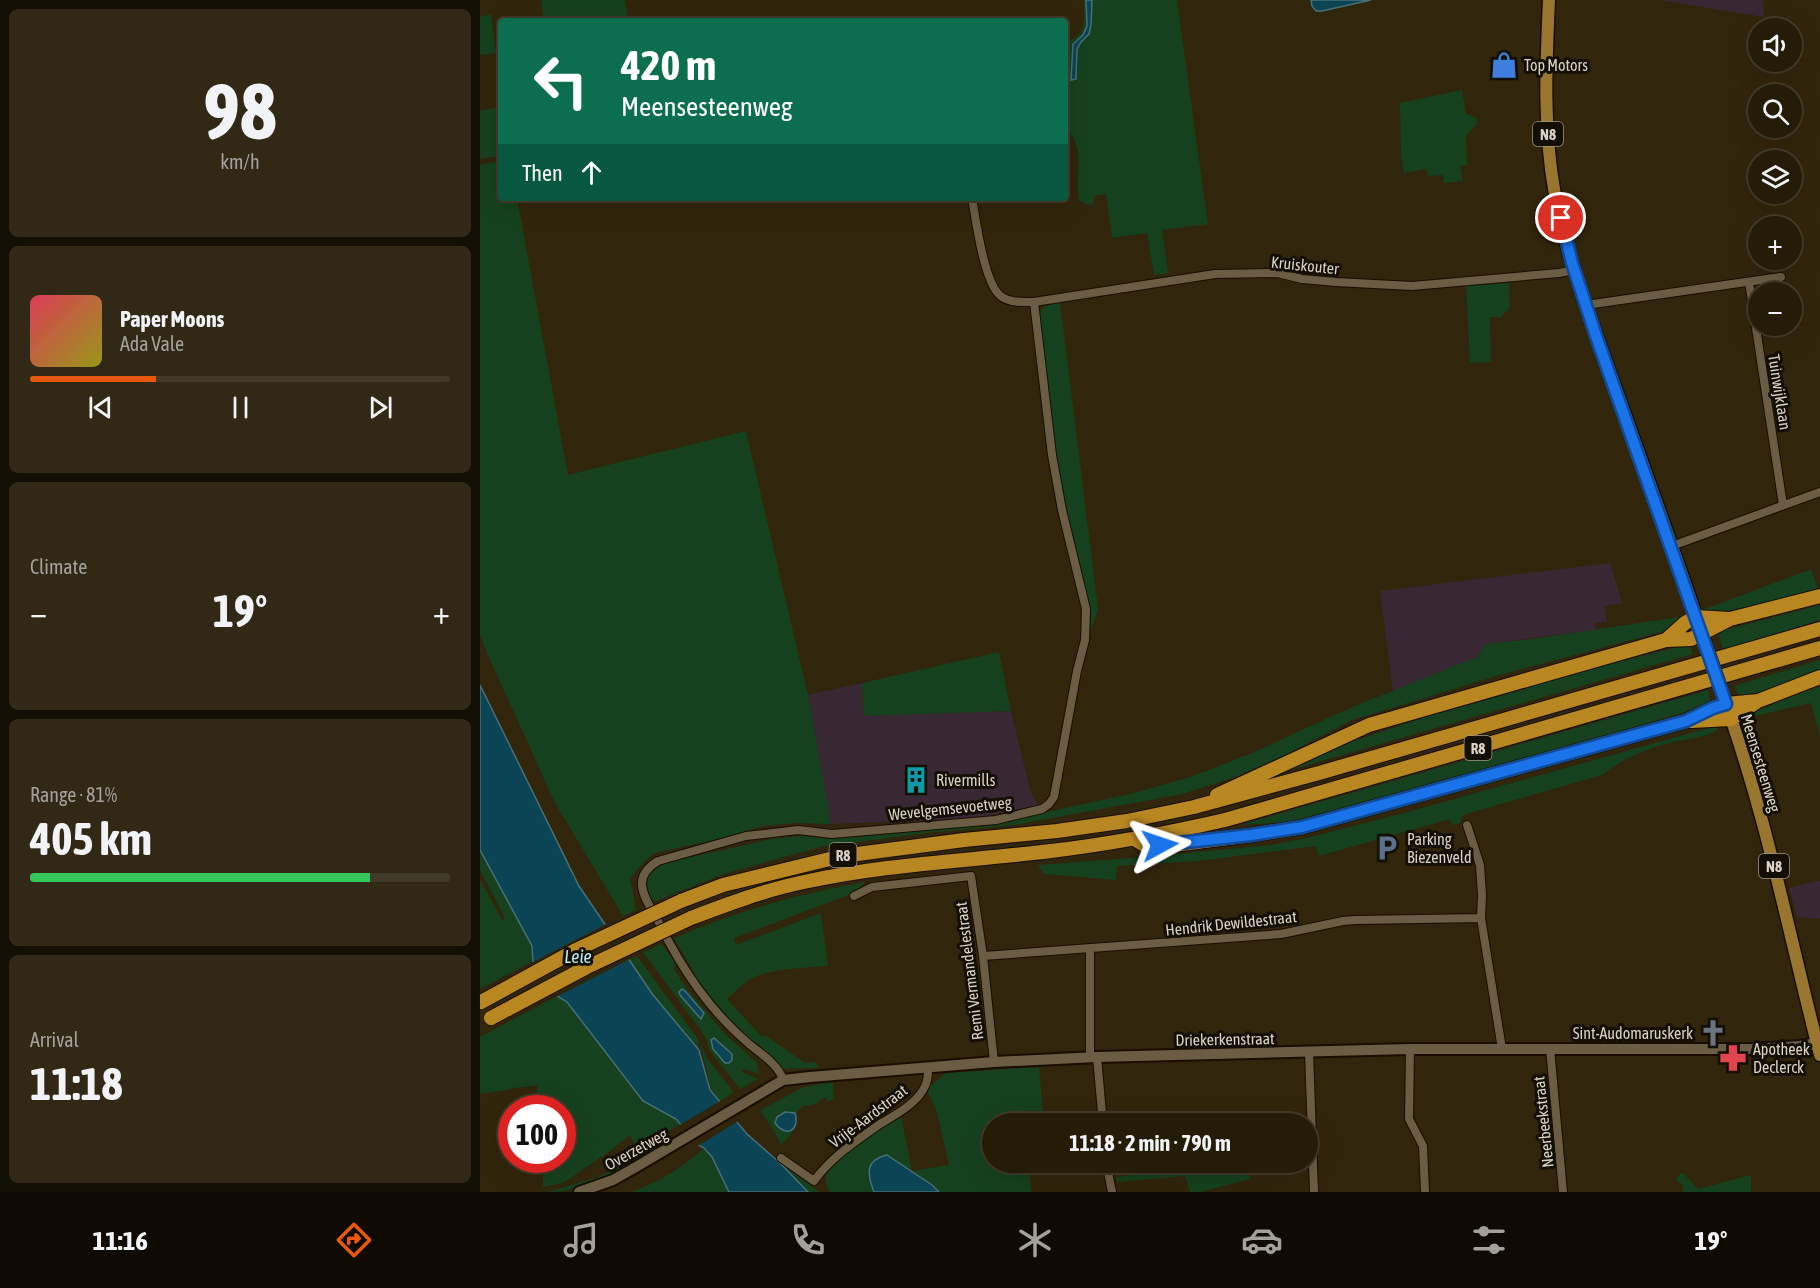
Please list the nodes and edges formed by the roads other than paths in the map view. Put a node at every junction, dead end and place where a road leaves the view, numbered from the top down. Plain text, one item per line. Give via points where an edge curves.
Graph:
1 (1549, 0) edge
2 (973, 201) edge
3 (1573, 267) junction
4 (1781, 277) dead end
5 (1748, 282) edge
6 (1749, 282) edge
7 (1034, 302) junction
8 (1586, 305) junction
9 (1757, 336) edge
10 (1820, 492) edge
11 (1783, 505) junction
12 (1672, 546) junction
13 (1820, 596) edge
14 (1696, 617) junction
15 (1730, 619) junction
16 (1820, 629) edge
17 (1666, 640) junction
18 (1704, 640) junction
19 (1820, 648) edge
20 (1820, 677) edge
21 (1724, 698) junction
22 (1758, 701) junction
23 (1731, 720) junction
24 (1686, 721) junction
25 (1194, 807) junction
26 (1467, 825) dead end
27 (1134, 839) junction
28 (854, 896) dead end
29 (1481, 918) junction
30 (1090, 948) junction
31 (983, 956) junction
32 (480, 1002) edge
33 (485, 1021) edge
34 (1550, 1048) junction
35 (1410, 1049) junction
36 (1502, 1049) junction
37 (1818, 1049) edge
38 (1309, 1052) junction
39 (1093, 1058) junction
40 (994, 1062) junction
41 (928, 1067) junction
42 (783, 1080) junction
43 (1100, 1113) edge
44 (705, 1126) joint
45 (781, 1158) dead end
46 (1108, 1173) edge
47 (579, 1192) edge
48 (1112, 1192) edge
49 (1314, 1192) edge
50 (1425, 1192) edge
51 (1563, 1192) edge

1 - 3 main road, N8 via 1545,76 1549,154
2 - 7 street, Kruiskouter via 988,277 995,291 1009,300
3 - 7 street, Kruiskouter via 1559,273 1412,286 1302,279 1278,273 1215,274
3 - 8 main road, Meensesteenweg / N8
4 - 6 street
5 - 8 street
7 - 42 street, Wevelgemsevoetweg via 1052,455 1086,609 1085,640 1054,797 1042,809 996,820 832,834 798,830 746,836 658,861 642,875 645,900 680,964 737,1034 778,1070
8 - 12 main road, Meensesteenweg / N8
9 - 11 street, Tuinwijklaan
10 - 11 street
11 - 12 street
12 - 14 main road, Meensesteenweg / N8
13 - 15 highway
14 - 15 highway
14 - 17 highway
14 - 18 main road, Meensesteenweg / N8
15 - 18 highway
16 - 25 highway, R8
17 - 18 highway
17 - 25 highway via 1369,725
18 - 21 main road, Meensesteenweg / N8, bridge
19 - 27 highway, R8 via 1225,820
20 - 22 highway
21 - 22 highway
21 - 23 main road, Meensesteenweg / N8
21 - 24 highway
22 - 23 highway
23 - 24 highway
23 - 37 main road, Meensesteenweg / N8 via 1784,900
24 - 27 highway via 1302,827 1173,845 1146,846
25 - 32 highway, R8, bridge via 1057,831 842,856 723,885 578,950
26 - 29 street via 1480,865
27 - 33 highway, R8, bridge via 868,870 769,891 691,918
28 - 31 street, Remi Vermandelestraat via 872,887 971,876
29 - 30 street, Hendrik Dewildestraat via 1355,920 1281,934
29 - 36 street
30 - 31 street, Hendrik Dewildestraat
30 - 39 street
31 - 40 street, Remi Vermandelestraat
34 - 36 street, Driekerkenstraat
34 - 37 street, Driekerkenstraat
34 - 51 street, Neerbeekstraat
35 - 36 street, Driekerkenstraat
35 - 38 street, Driekerkenstraat
35 - 50 street via 1409,1119 1423,1146
38 - 39 street, Driekerkenstraat
38 - 49 street
39 - 40 street, Driekerkenstraat
39 - 43 street
40 - 41 street, Driekerkenstraat
41 - 42 street, Driekerkenstraat
41 - 45 street, Vrije-Aardstraat via 928,1081 922,1092 905,1108 850,1144 813,1182
42 - 44 street, Driekerkenstraat
44 - 47 street, Overzetweg via 613,1180
46 - 48 street

